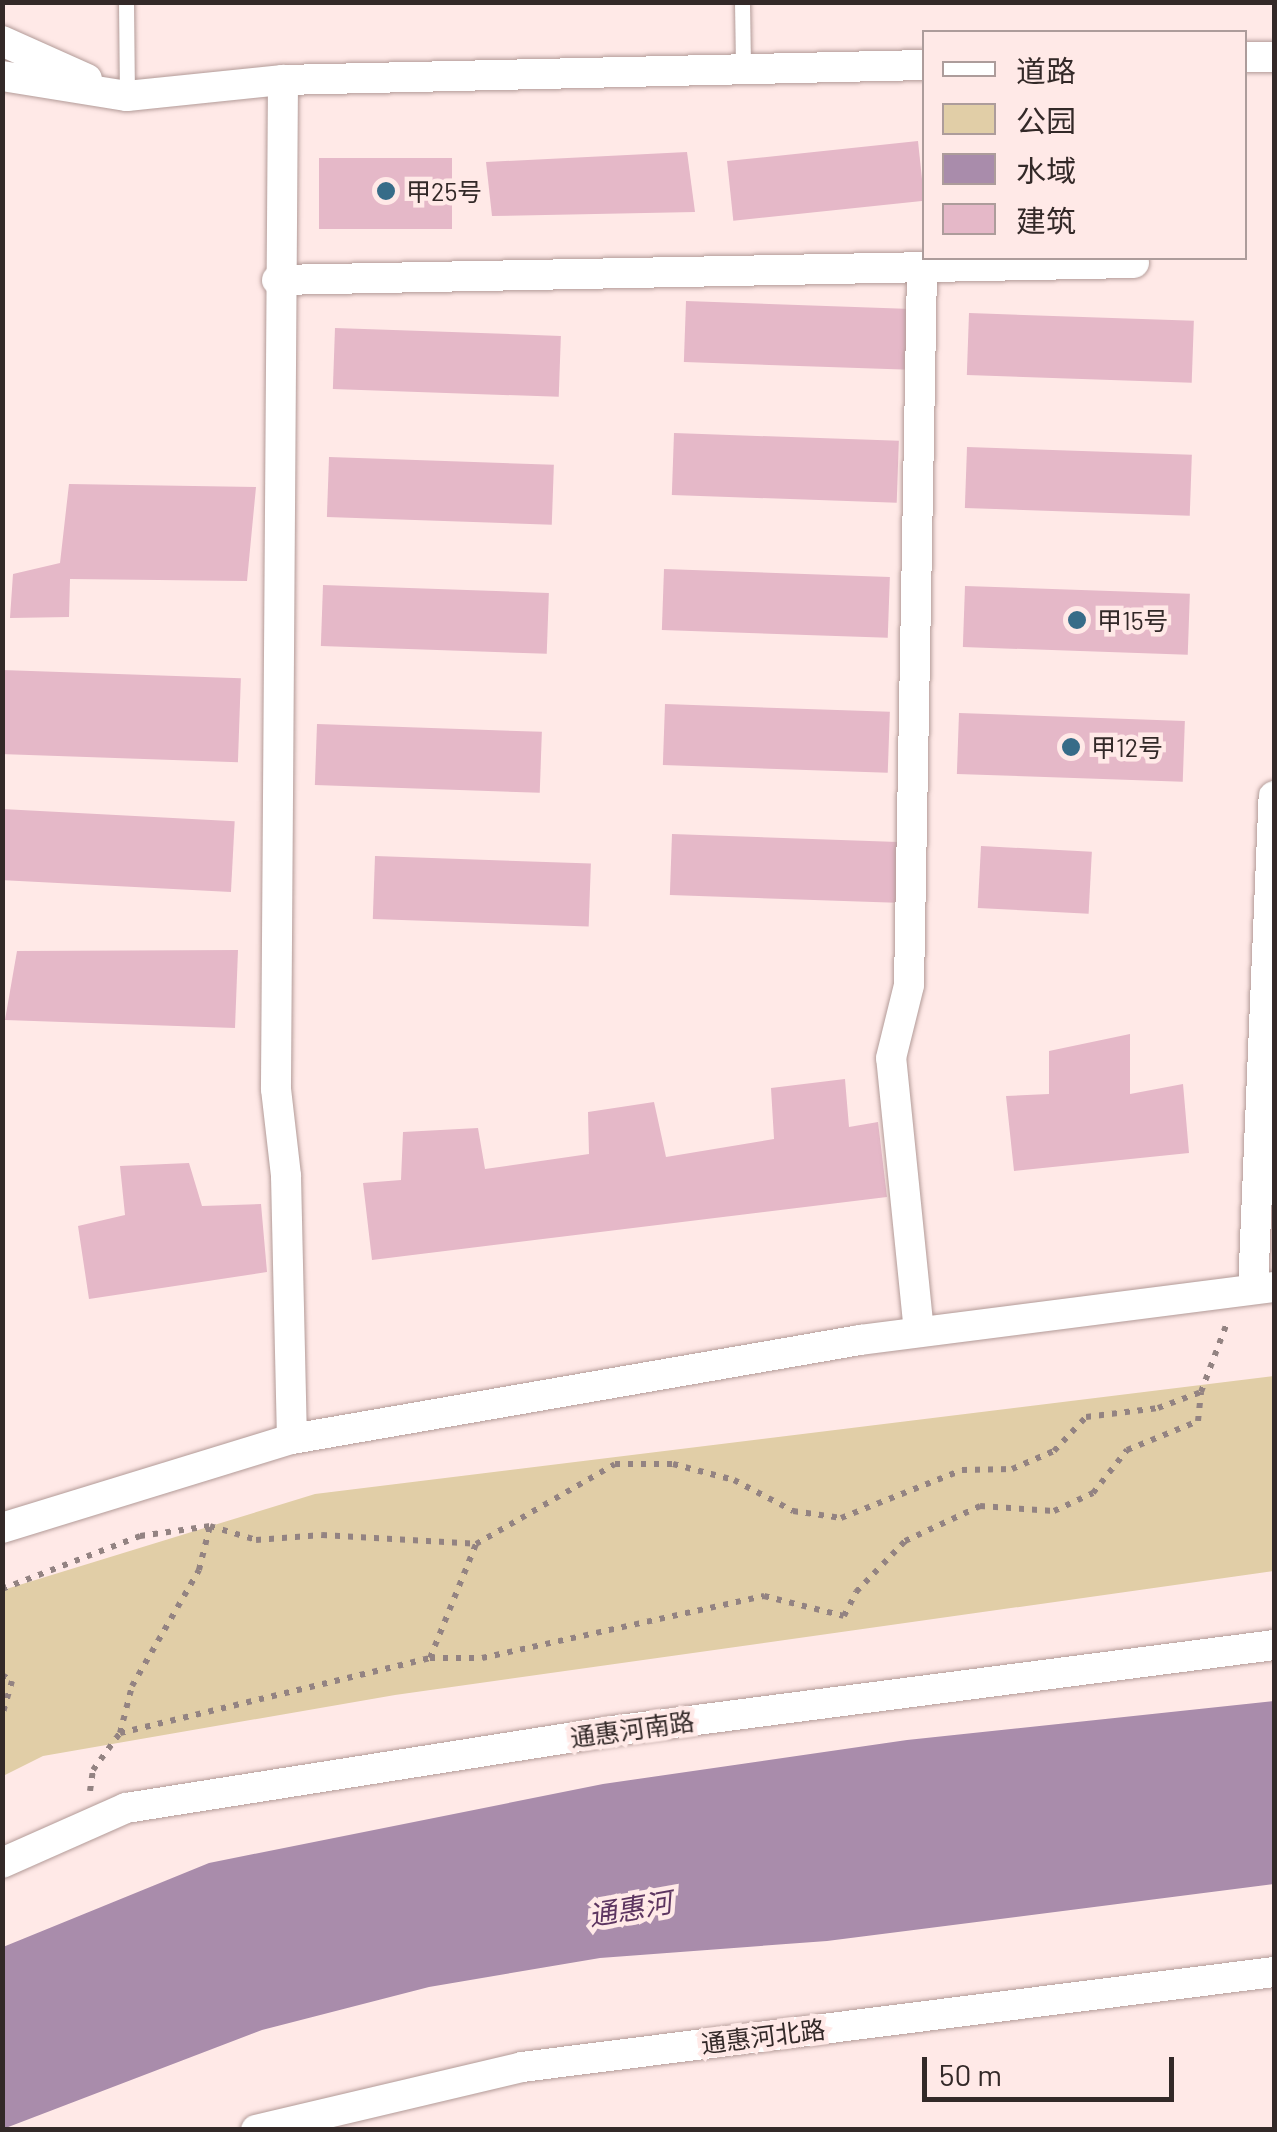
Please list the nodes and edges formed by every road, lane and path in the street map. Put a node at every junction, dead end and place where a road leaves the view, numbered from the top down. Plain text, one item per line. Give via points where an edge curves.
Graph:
1 (126, 2) edge
2 (742, 2) edge
3 (2, 41) edge
4 (1274, 57) edge
5 (1247, 58) edge
6 (922, 65) edge
7 (743, 70) junction
8 (2, 76) edge
9 (283, 80) junction
10 (127, 96) junction
11 (1134, 263) dead end
12 (922, 267) junction
13 (277, 280) junction
14 (1274, 796) edge
15 (1252, 1289) edge
16 (919, 1332) junction
17 (1201, 1392) junction
18 (292, 1439) junction
19 (210, 1526) junction
20 (2, 1528) edge
21 (476, 1544) junction
22 (2, 1589) edge
23 (1274, 1645) edge
24 (430, 1658) junction
25 (2, 1675) edge
26 (2, 1716) edge
27 (120, 1733) junction
28 (86, 1829) junction
29 (2, 1864) edge
30 (1274, 1972) edge
31 (256, 2130) edge

1 - 10 lane
2 - 7 lane
3 - 10 street
4 - 5 street
6 - 7 street
7 - 9 street
8 - 10 street
9 - 10 street
9 - 13 street
11 - 12 street
12 - 13 street
12 - 16 street via 909,985 891,1058
13 - 18 street via 276,1089 286,1176
14 - 15 street
15 - 16 street
15 - 17 path
16 - 18 street
17 - 21 path via 1158,1408 1086,1417 1054,1451 1012,1469 962,1470 842,1518 792,1511 734,1480 673,1464 615,1464
17 - 24 path via 1198,1421 1127,1450 1093,1493 1054,1512 980,1506 905,1541 844,1616 764,1596 482,1658
18 - 20 street
19 - 21 path via 256,1540 322,1535
19 - 22 path via 140,1536
19 - 27 path via 198,1570 132,1686
21 - 24 path
23 - 28 street, 通惠河南路 via 592,1734 126,1808
24 - 27 path
25 - 26 path via 12,1681
27 - 28 path via 93,1770
28 - 29 street, 通惠河南路
30 - 31 street, 通惠河北路 via 522,2066

